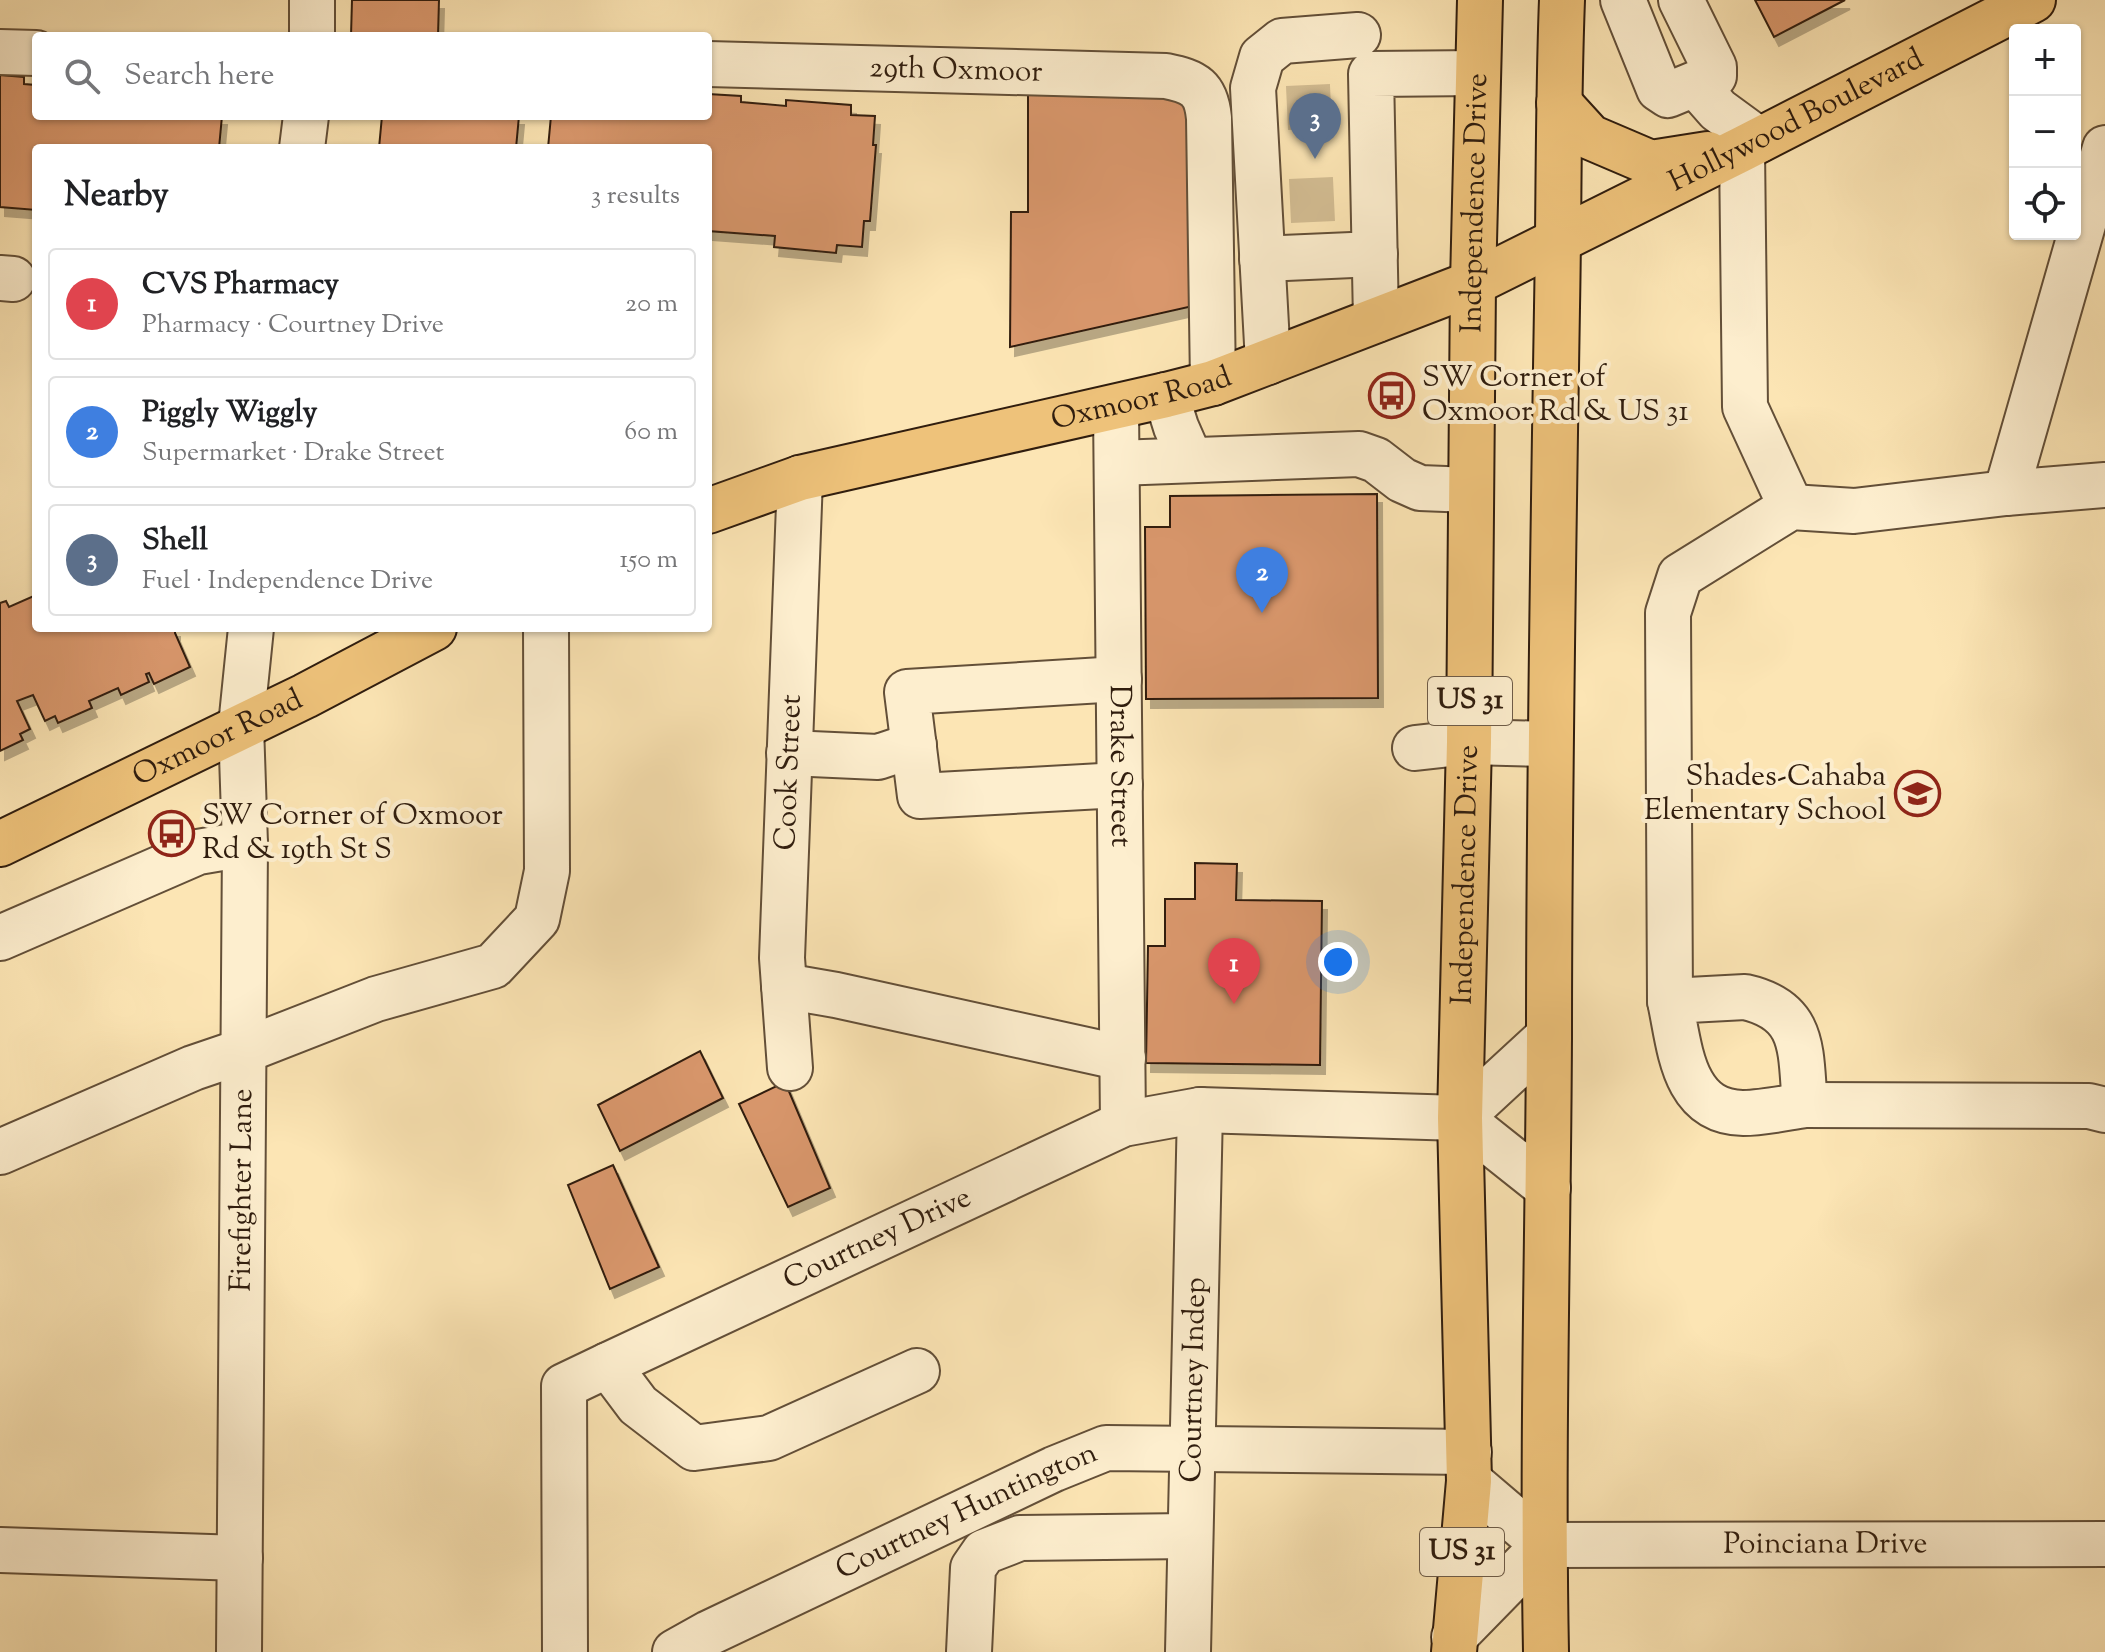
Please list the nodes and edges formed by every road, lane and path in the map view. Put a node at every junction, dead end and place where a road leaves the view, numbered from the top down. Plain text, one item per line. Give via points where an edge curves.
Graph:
1 (312, 0) edge
2 (1480, 0) edge
3 (1623, 0) edge
4 (1681, 0) edge
5 (2033, 0) edge
6 (1562, 5) edge
7 (312, 32) edge
8 (0, 52) edge
9 (32, 53) edge
10 (712, 64) edge
11 (1360, 64) edge
12 (1478, 73) junction
13 (1696, 85) junction
14 (1559, 103) junction
15 (306, 120) edge
16 (302, 144) edge
17 (1751, 144) junction
18 (2105, 148) edge
19 (1558, 240) junction
20 (1375, 254) junction
21 (1262, 259) junction
22 (1473, 283) junction
23 (1376, 320) junction
24 (1268, 362) junction
25 (1213, 383) junction
26 (1166, 395) junction
27 (1116, 408) junction
28 (1190, 459) junction
29 (1117, 463) junction
30 (800, 478) junction
31 (2105, 485) edge
32 (1471, 490) junction
33 (2006, 493) junction
34 (1791, 507) junction
35 (712, 510) edge
36 (251, 632) edge
37 (426, 632) edge
38 (546, 632) edge
39 (1119, 679) junction
40 (241, 726) junction
41 (1469, 742) junction
42 (1549, 744) junction
43 (914, 745) junction
44 (1415, 748) dead end
45 (789, 753) junction
46 (1120, 785) junction
47 (0, 844) edge
48 (245, 844) junction
49 (0, 938) edge
50 (784, 986) junction
51 (1670, 1001) junction
52 (1549, 1036) junction
53 (243, 1051) junction
54 (1123, 1058) junction
55 (790, 1068) dead end
56 (1805, 1105) junction
57 (1200, 1110) junction
58 (2105, 1110) edge
59 (1460, 1118) junction
60 (1123, 1124) junction
61 (0, 1152) edge
62 (1548, 1188) junction
63 (608, 1365) junction
64 (917, 1371) dead end
65 (1192, 1450) junction
66 (1469, 1466) junction
67 (1189, 1536) junction
68 (2105, 1544) edge
69 (1544, 1545) junction
70 (0, 1550) edge
71 (240, 1558) junction
72 (1454, 1645) edge
73 (239, 1652) edge
74 (565, 1652) edge
75 (675, 1652) edge
76 (969, 1652) edge
77 (1188, 1652) edge
78 (1546, 1652) edge

1 - 7 street
2 - 12 main road, Independence Drive / US 31
3 - 6 street via 1599,9
3 - 13 street via 1659,89 1668,95
4 - 13 street via 1714,67 1714,76
5 - 17 main road, Hollywood Boulevard
6 - 14 main road, US 31
8 - 9 street
10 - 25 street, 29th Oxmoor via 1166,76 1200,88 1209,118
11 - 12 street
11 - 20 street via 1364,198
11 - 21 street via 1282,41 1262,57 1253,88 1270,109 1274,202
12 - 22 main road, Independence Drive / US 31
13 - 17 street
14 - 17 main road via 1590,137 1651,163
14 - 19 main road, US 31
15 - 16 street
17 - 19 main road, Hollywood Boulevard
17 - 34 street via 1745,407
18 - 33 street
19 - 22 main road, Oxmoor Road
19 - 42 main road, US 31
20 - 21 street
20 - 23 street
21 - 24 street
22 - 23 main road, Oxmoor Road
22 - 32 main road, Independence Drive / US 31
23 - 24 main road, Oxmoor Road
24 - 25 main road, Oxmoor Road
25 - 26 main road, Oxmoor Road
26 - 27 main road, Oxmoor Road
26 - 28 street
27 - 29 street, Drake Street
27 - 30 main road, Oxmoor Road
28 - 29 street
28 - 32 street via 1359,454 1420,488
29 - 39 street, Drake Street
30 - 35 main road, Oxmoor Road
30 - 45 street, Cook Street
31 - 33 street
32 - 41 main road, Independence Drive / US 31
33 - 34 street via 1854,511
34 - 51 street via 1680,576 1668,613
36 - 40 street, Firefighter Lane
37 - 40 main road, Oxmoor Road
38 - 53 street via 547,871 537,919 493,966 376,999
39 - 43 street via 907,692
39 - 46 street, Drake Street
40 - 47 main road, Oxmoor Road
40 - 48 street, Firefighter Lane
41 - 42 street
41 - 44 street
41 - 59 main road, Independence Drive / US 31
42 - 52 main road, US 31
43 - 45 street via 878,757
43 - 46 street via 920,796
45 - 50 street, Cook Street
46 - 54 street, Drake Street
48 - 49 street via 198,852
48 - 53 street, Firefighter Lane
50 - 54 street
50 - 55 street, Cook Street
51 - 56 street via 1688,1077 1711,1105 1747,1113
51 - 56 street via 1745,997 1781,1011 1800,1046
52 - 59 street
52 - 62 main road, US 31
53 - 61 street
53 - 71 street, Firefighter Lane
54 - 60 street, Drake Street
56 - 58 street
57 - 59 street, Courtney Drive
57 - 60 street, Courtney Drive
57 - 65 street, Courtney Indep
59 - 62 street
59 - 66 main road, Independence Drive / US 31
60 - 63 street, Courtney Drive
62 - 69 main road, US 31
63 - 64 street via 638,1405 694,1448 769,1438
63 - 74 street, Courtney Drive via 564,1386
65 - 66 street, Courtney Huntington
65 - 67 street, Courtney Indep
65 - 75 street, Courtney Huntington via 1106,1448
66 - 69 street
66 - 72 main road, Independence Drive / US 31
67 - 76 street via 1020,1538 984,1552 973,1568
67 - 77 street, Courtney Indep
68 - 69 street, Poinciana Drive
69 - 72 street
69 - 78 main road, US 31
70 - 71 street
71 - 73 street, Firefighter Lane

